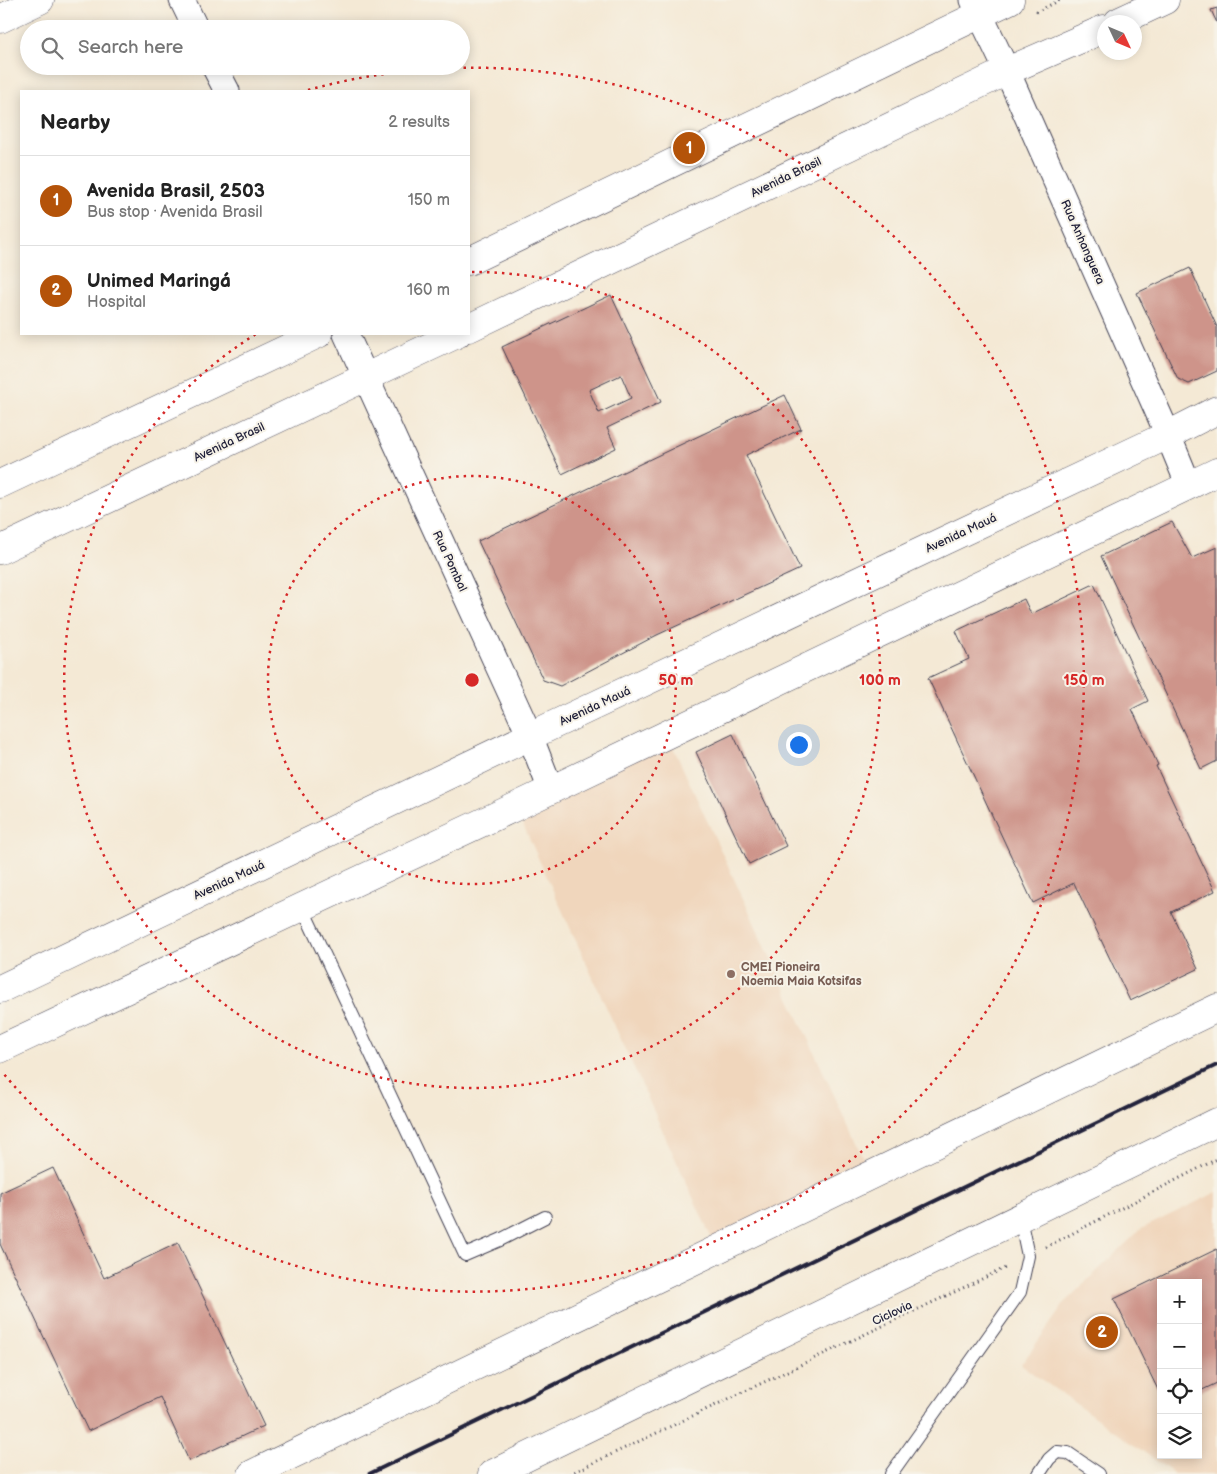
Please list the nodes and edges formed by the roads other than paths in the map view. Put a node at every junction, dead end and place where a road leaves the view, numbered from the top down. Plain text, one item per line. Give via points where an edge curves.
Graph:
1 (40, 0) edge
2 (182, 0) edge
3 (1010, 0) edge
4 (1165, 0) edge
5 (977, 7) edge
6 (1133, 15) edge
7 (0, 19) edge
8 (192, 20) edge
9 (1097, 32) edge
10 (1007, 72) junction
11 (218, 75) edge
12 (226, 90) edge
13 (470, 260) edge
14 (470, 328) edge
15 (316, 335) edge
16 (346, 335) edge
17 (455, 335) edge
18 (365, 378) junction
19 (1217, 410) edge
20 (1168, 435) junction
21 (1217, 472) edge
22 (0, 484) edge
23 (1189, 486) junction
24 (0, 550) edge
25 (530, 736) junction
26 (551, 790) junction
27 (302, 907) junction
28 (0, 989) edge
29 (1217, 1008) edge
30 (0, 1049) edge
31 (1217, 1122) edge
32 (545, 1217) dead end
33 (1020, 1218) junction
34 (252, 1474) edge
35 (492, 1474) edge
36 (891, 1474) edge
37 (1039, 1474) edge
38 (1099, 1474) edge

1 - 7 main road
2 - 8 street
3 - 5 main road
4 - 6 main road
5 - 10 street, Rua Anhanguera
5 - 13 main road
9 - 10 main road, Avenida Brasil
10 - 14 main road, Avenida Brasil
10 - 20 street, Rua Anhanguera
11 - 12 street
15 - 22 main road
16 - 18 street, Rua Pombal
17 - 18 main road, Avenida Brasil
18 - 24 main road, Avenida Brasil
18 - 25 street, Rua Pombal
19 - 20 main road, Avenida Mauá
20 - 23 street, Rua Anhanguera
20 - 25 main road, Avenida Mauá
21 - 23 main road
23 - 26 main road
25 - 26 street, Rua Pombal
25 - 28 main road, Avenida Mauá
26 - 27 main road
27 - 30 main road
27 - 32 lane via 465,1255
29 - 34 main road
31 - 33 main road
33 - 35 main road
33 - 36 lane via 1028,1256 1020,1292
37 - 38 lane via 1057,1452 1068,1453

